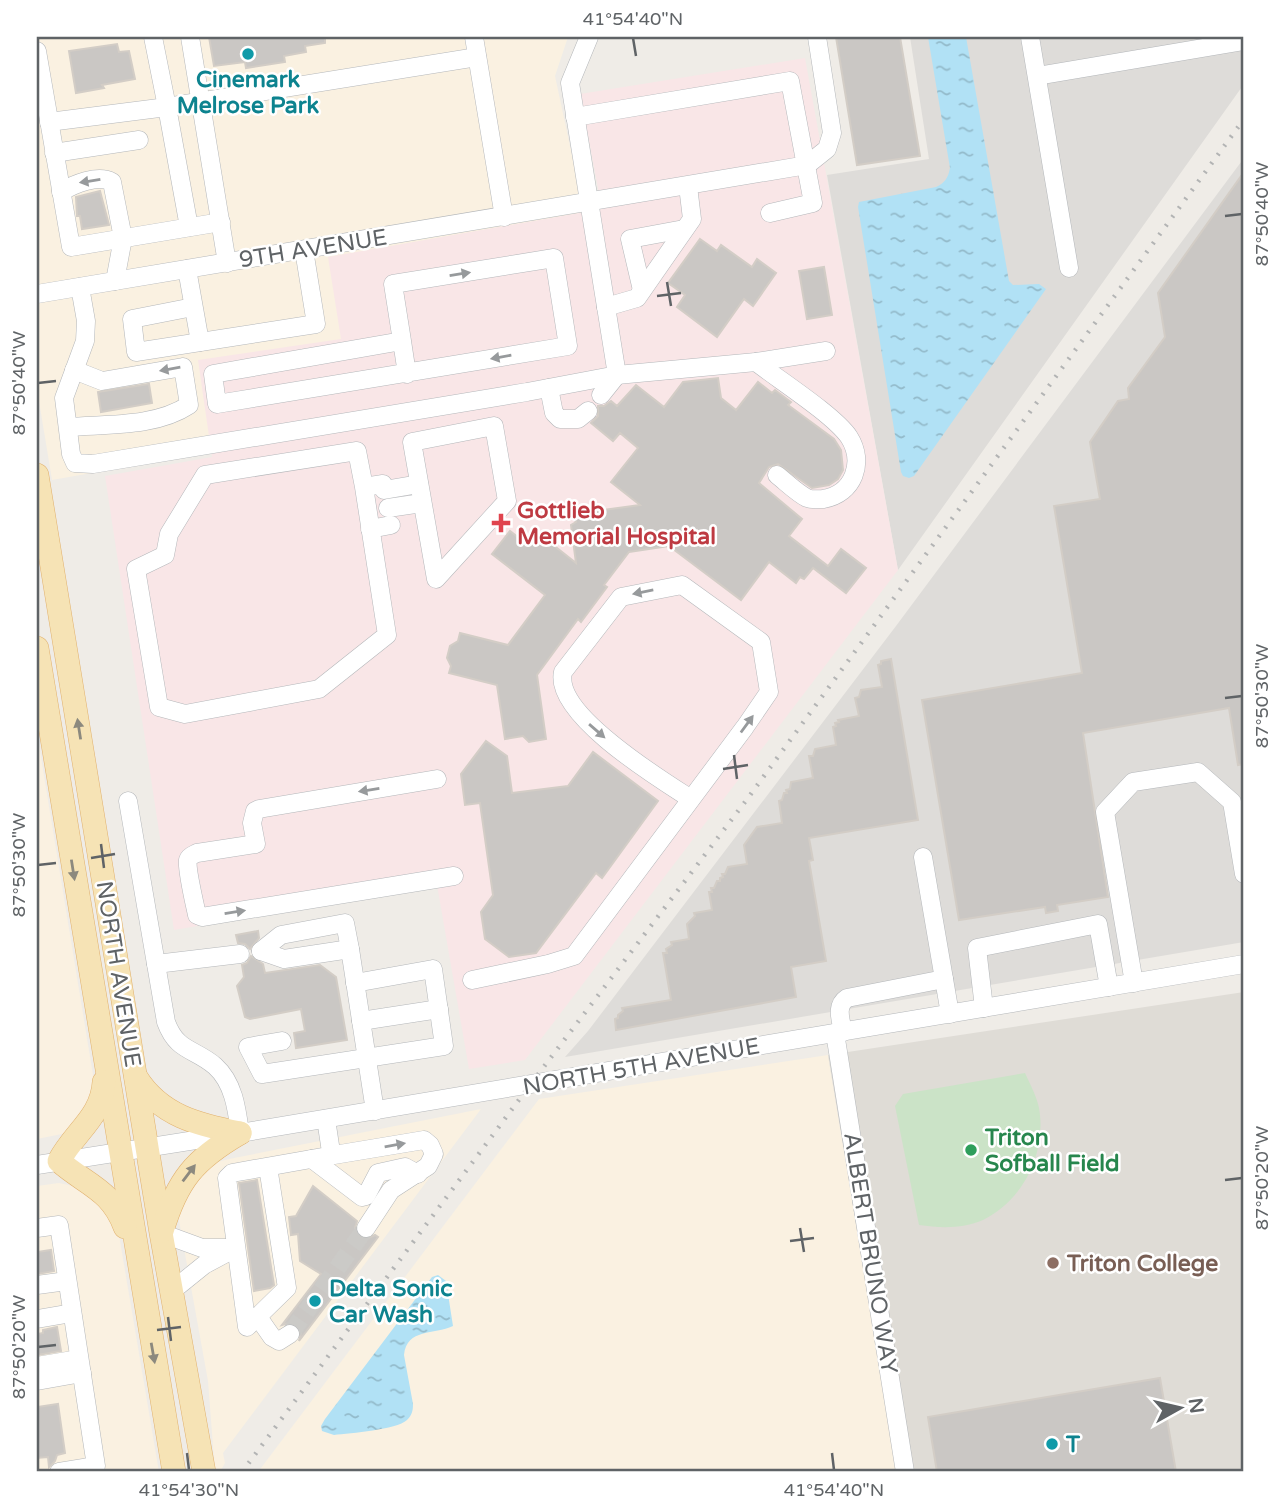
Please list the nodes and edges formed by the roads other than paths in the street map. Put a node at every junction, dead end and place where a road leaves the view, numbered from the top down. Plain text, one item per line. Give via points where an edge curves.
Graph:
1 (153, 37) edge
2 (190, 37) edge
3 (474, 37) edge
4 (589, 37) edge
5 (817, 37) edge
6 (1030, 37) edge
7 (1244, 41) edge
8 (37, 51) edge
9 (477, 57) junction
10 (1037, 76) junction
11 (201, 102) junction
12 (167, 107) junction
13 (575, 117) junction
14 (49, 122) junction
15 (139, 140) dead end
16 (54, 153) junction
17 (807, 166) junction
18 (688, 186) junction
19 (61, 192) junction
20 (589, 202) junction
21 (770, 213) dead end
22 (504, 217) junction
23 (220, 222) junction
24 (189, 227) junction
25 (684, 229) junction
26 (123, 238) junction
27 (304, 250) junction
28 (228, 262) junction
29 (1069, 268) dead end
30 (187, 269) junction
31 (115, 281) junction
32 (80, 287) junction
33 (642, 290) junction
34 (37, 294) edge
35 (193, 307) junction
36 (606, 307) junction
37 (402, 341) junction
38 (200, 342) junction
39 (825, 351) dead end
40 (756, 362) junction
41 (74, 370) junction
42 (407, 374) junction
43 (617, 375) junction
44 (550, 388) junction
45 (601, 395) dead end
46 (588, 411) dead end
47 (69, 427) junction
48 (37, 475) edge
49 (777, 475) dead end
50 (419, 484) junction
51 (364, 487) junction
52 (422, 503) junction
53 (370, 529) junction
54 (37, 648) edge
55 (437, 779) dead end
56 (691, 799) junction
57 (128, 801) dead end
58 (923, 857) dead end
59 (1244, 874) edge
60 (454, 876) dead end
61 (350, 949) dead end
62 (240, 954) dead end
63 (156, 964) junction
64 (1244, 964) edge
65 (944, 979) junction
66 (472, 980) dead end
67 (355, 983) junction
68 (1134, 983) junction
69 (1109, 987) junction
70 (984, 1008) junction
71 (439, 1009) junction
72 (950, 1014) junction
73 (361, 1021) junction
74 (839, 1033) junction
75 (282, 1041) dead end
76 (367, 1059) junction
77 (104, 1065) junction
78 (135, 1075) junction
79 (374, 1111) junction
80 (326, 1119) junction
81 (240, 1133) junction
82 (147, 1147) junction
83 (119, 1152) junction
84 (320, 1158) junction
85 (48, 1163) edge
86 (268, 1167) junction
87 (418, 1174) junction
88 (38, 1222) edge
89 (366, 1228) tunnel mouth
90 (162, 1233) junction
91 (236, 1248) junction
92 (138, 1263) junction
93 (67, 1281) junction
94 (37, 1286) edge
95 (173, 1290) junction
96 (72, 1308) junction
97 (37, 1309) edge
98 (258, 1317) junction
99 (37, 1319) edge
100 (289, 1334) dead end
101 (37, 1366) edge
102 (80, 1366) junction
103 (37, 1381) edge
104 (96, 1469) edge
105 (60, 1472) edge
106 (174, 1472) edge
107 (204, 1472) edge
108 (905, 1472) edge

1 - 12 street
2 - 11 street
3 - 9 street
4 - 13 street via 570,83
5 - 17 street via 832,132 827,149
6 - 10 street
7 - 10 street
8 - 14 street
9 - 11 street
9 - 22 street
10 - 29 street
11 - 12 street
11 - 23 street
12 - 14 street
12 - 24 street
13 - 17 street via 790,81
13 - 20 street
14 - 16 street
15 - 16 street
16 - 19 street
17 - 18 street, 9TH AVENUE
17 - 21 street via 813,203
18 - 20 street, 9TH AVENUE
18 - 25 street via 692,219
19 - 26 street via 71,247
26 -> 19 street via 112,182 79,183
20 - 22 street, 9TH AVENUE
20 - 36 street
22 - 27 street, 9TH AVENUE
23 - 24 street
23 - 28 street
24 - 26 street
25 - 33 street
25 - 33 street via 630,239
26 - 31 street
27 - 28 street, 9TH AVENUE
27 - 38 street via 316,324
28 - 30 street, 9TH AVENUE
30 - 31 street, 9TH AVENUE
30 - 35 street
31 - 32 street, 9TH AVENUE
32 - 34 street, 9TH AVENUE
32 - 41 street via 85,341
33 - 36 street via 637,298
35 - 38 street
35 - 38 street via 132,319 136,352
36 - 43 street
37 - 42 street
37 - 42 street via 213,374 217,404
37 -> 42 street via 393,284 554,258 568,346
39 - 40 street
40 - 43 street
40 - 49 street via 836,424 855,449 855,474 849,486 836,495 808,498
41 - 47 street via 64,398
47 -> 41 street via 127,423 175,414 189,405 183,367 102,381
43 - 44 street
43 - 45 street
44 - 46 street via 554,413 560,419 578,419
44 - 47 street via 93,464 75,463
78 -> 48 main road, NORTH AVENUE
50 - 51 street
50 - 52 street
50 - 52 street via 412,442 494,426 507,501 436,579
51 - 53 street
51 - 53 street via 357,451 205,475 169,534 165,555 136,569 159,707 185,714 319,689 387,635
52 - 53 street
54 -> 77 main road, NORTH AVENUE
55 -> 60 street via 255,811 256,845 190,856 197,915
56 -> 56 street via 769,692 761,642 682,585 621,597 562,678 572,705 586,721
56 - 66 street via 574,956
57 - 63 street
58 - 65 street
59 - 68 street via 1232,802 1198,772 1133,782 1105,812
61 - 67 street
62 - 63 street
63 - 81 street via 170,1031 182,1047 223,1076 233,1095
64 - 68 street, NORTH 5TH AVENUE
65 - 72 street
65 - 74 street, ALBERT BRUNO WAY via 847,998 839,1008
67 - 71 street via 433,969
67 - 73 street
68 - 69 street, NORTH 5TH AVENUE
69 - 70 street, NORTH 5TH AVENUE
69 - 70 street via 1098,924 977,948
70 - 72 street, NORTH 5TH AVENUE
71 - 73 street
71 - 76 street via 444,1046
72 - 74 street, NORTH 5TH AVENUE
73 - 76 street
74 - 79 street, NORTH 5TH AVENUE
74 - 108 street, ALBERT BRUNO WAY
75 - 76 street via 248,1047 262,1074
76 - 79 street
77 - 83 main road, NORTH AVENUE
77 - 85 main road via 103,1094 96,1113
78 - 81 main road via 167,1110 202,1125
78 - 82 main road, NORTH AVENUE
79 - 80 street, NORTH 5TH AVENUE
80 - 81 street, NORTH 5TH AVENUE
80 - 84 street via 331,1152
81 - 82 street, NORTH 5TH AVENUE
90 -> 81 main road via 186,1177 214,1148
82 - 83 street, NORTH 5TH AVENUE
82 - 90 main road, NORTH AVENUE
83 - 85 street, NORTH 5TH AVENUE
83 - 92 main road, NORTH AVENUE
84 - 86 street
84 - 87 street via 362,1197 378,1173 405,1167
84 -> 87 street via 424,1140 434,1154
85 - 92 main road via 88,1181 116,1206
86 - 91 street via 232,1173 228,1178
86 - 98 street via 287,1289
87 - 89 street via 391,1190
88 - 93 street via 59,1225
90 - 91 street via 202,1248
90 - 95 main road, NORTH AVENUE
91 - 95 street via 204,1265
91 - 98 street via 247,1327
92 -> 106 main road, NORTH AVENUE
93 - 94 street
93 - 96 street
95 - 107 main road, NORTH AVENUE
96 - 97 street
96 - 99 street
96 - 102 street
98 - 100 street via 279,1341
101 - 102 street
102 - 103 street
102 - 104 street
104 - 105 street

